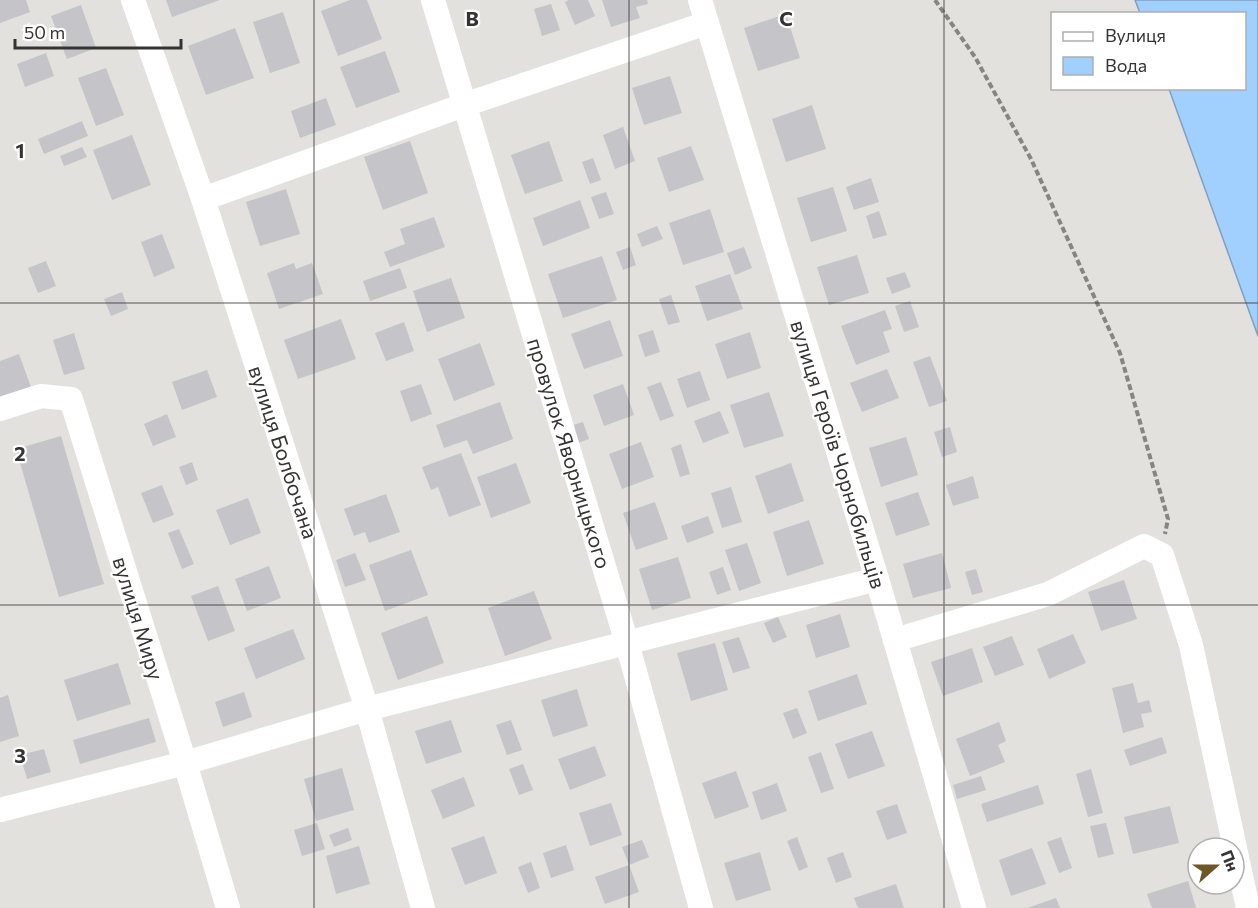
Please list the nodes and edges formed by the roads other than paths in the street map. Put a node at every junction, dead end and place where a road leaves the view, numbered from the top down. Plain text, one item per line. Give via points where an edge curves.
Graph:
1 (133, 0) edge
2 (433, 0) edge
3 (700, 0) edge
4 (707, 23) junction
5 (464, 105) junction
6 (203, 200) junction
7 (0, 409) edge
8 (877, 579) junction
9 (895, 640) junction
10 (627, 643) junction
11 (367, 708) junction
12 (185, 763) junction
13 (0, 810) edge
14 (228, 908) edge
15 (423, 908) edge
16 (701, 908) edge
17 (974, 908) edge
18 (1248, 908) edge

1 - 6 street, вулиця Болбочана
2 - 5 street, провулок Яворницького
3 - 4 street, вулиця Героїв Чорнобильців
4 - 5 street
4 - 8 street, вулиця Героїв Чорнобильців
5 - 6 street
5 - 10 street, провулок Яворницького
6 - 11 street, вулиця Болбочана
7 - 12 street, вулиця Миру via 41,396 71,399
8 - 9 street, вулиця Героїв Чорнобильців
8 - 10 street
9 - 17 street, вулиця Героїв Чорнобильців
9 - 18 street via 1048,594 1144,546 1162,555 1191,645
10 - 11 street
10 - 16 street, провулок Яворницького
11 - 12 street
11 - 15 street, вулиця Болбочана
12 - 13 street
12 - 14 street, вулиця Миру

